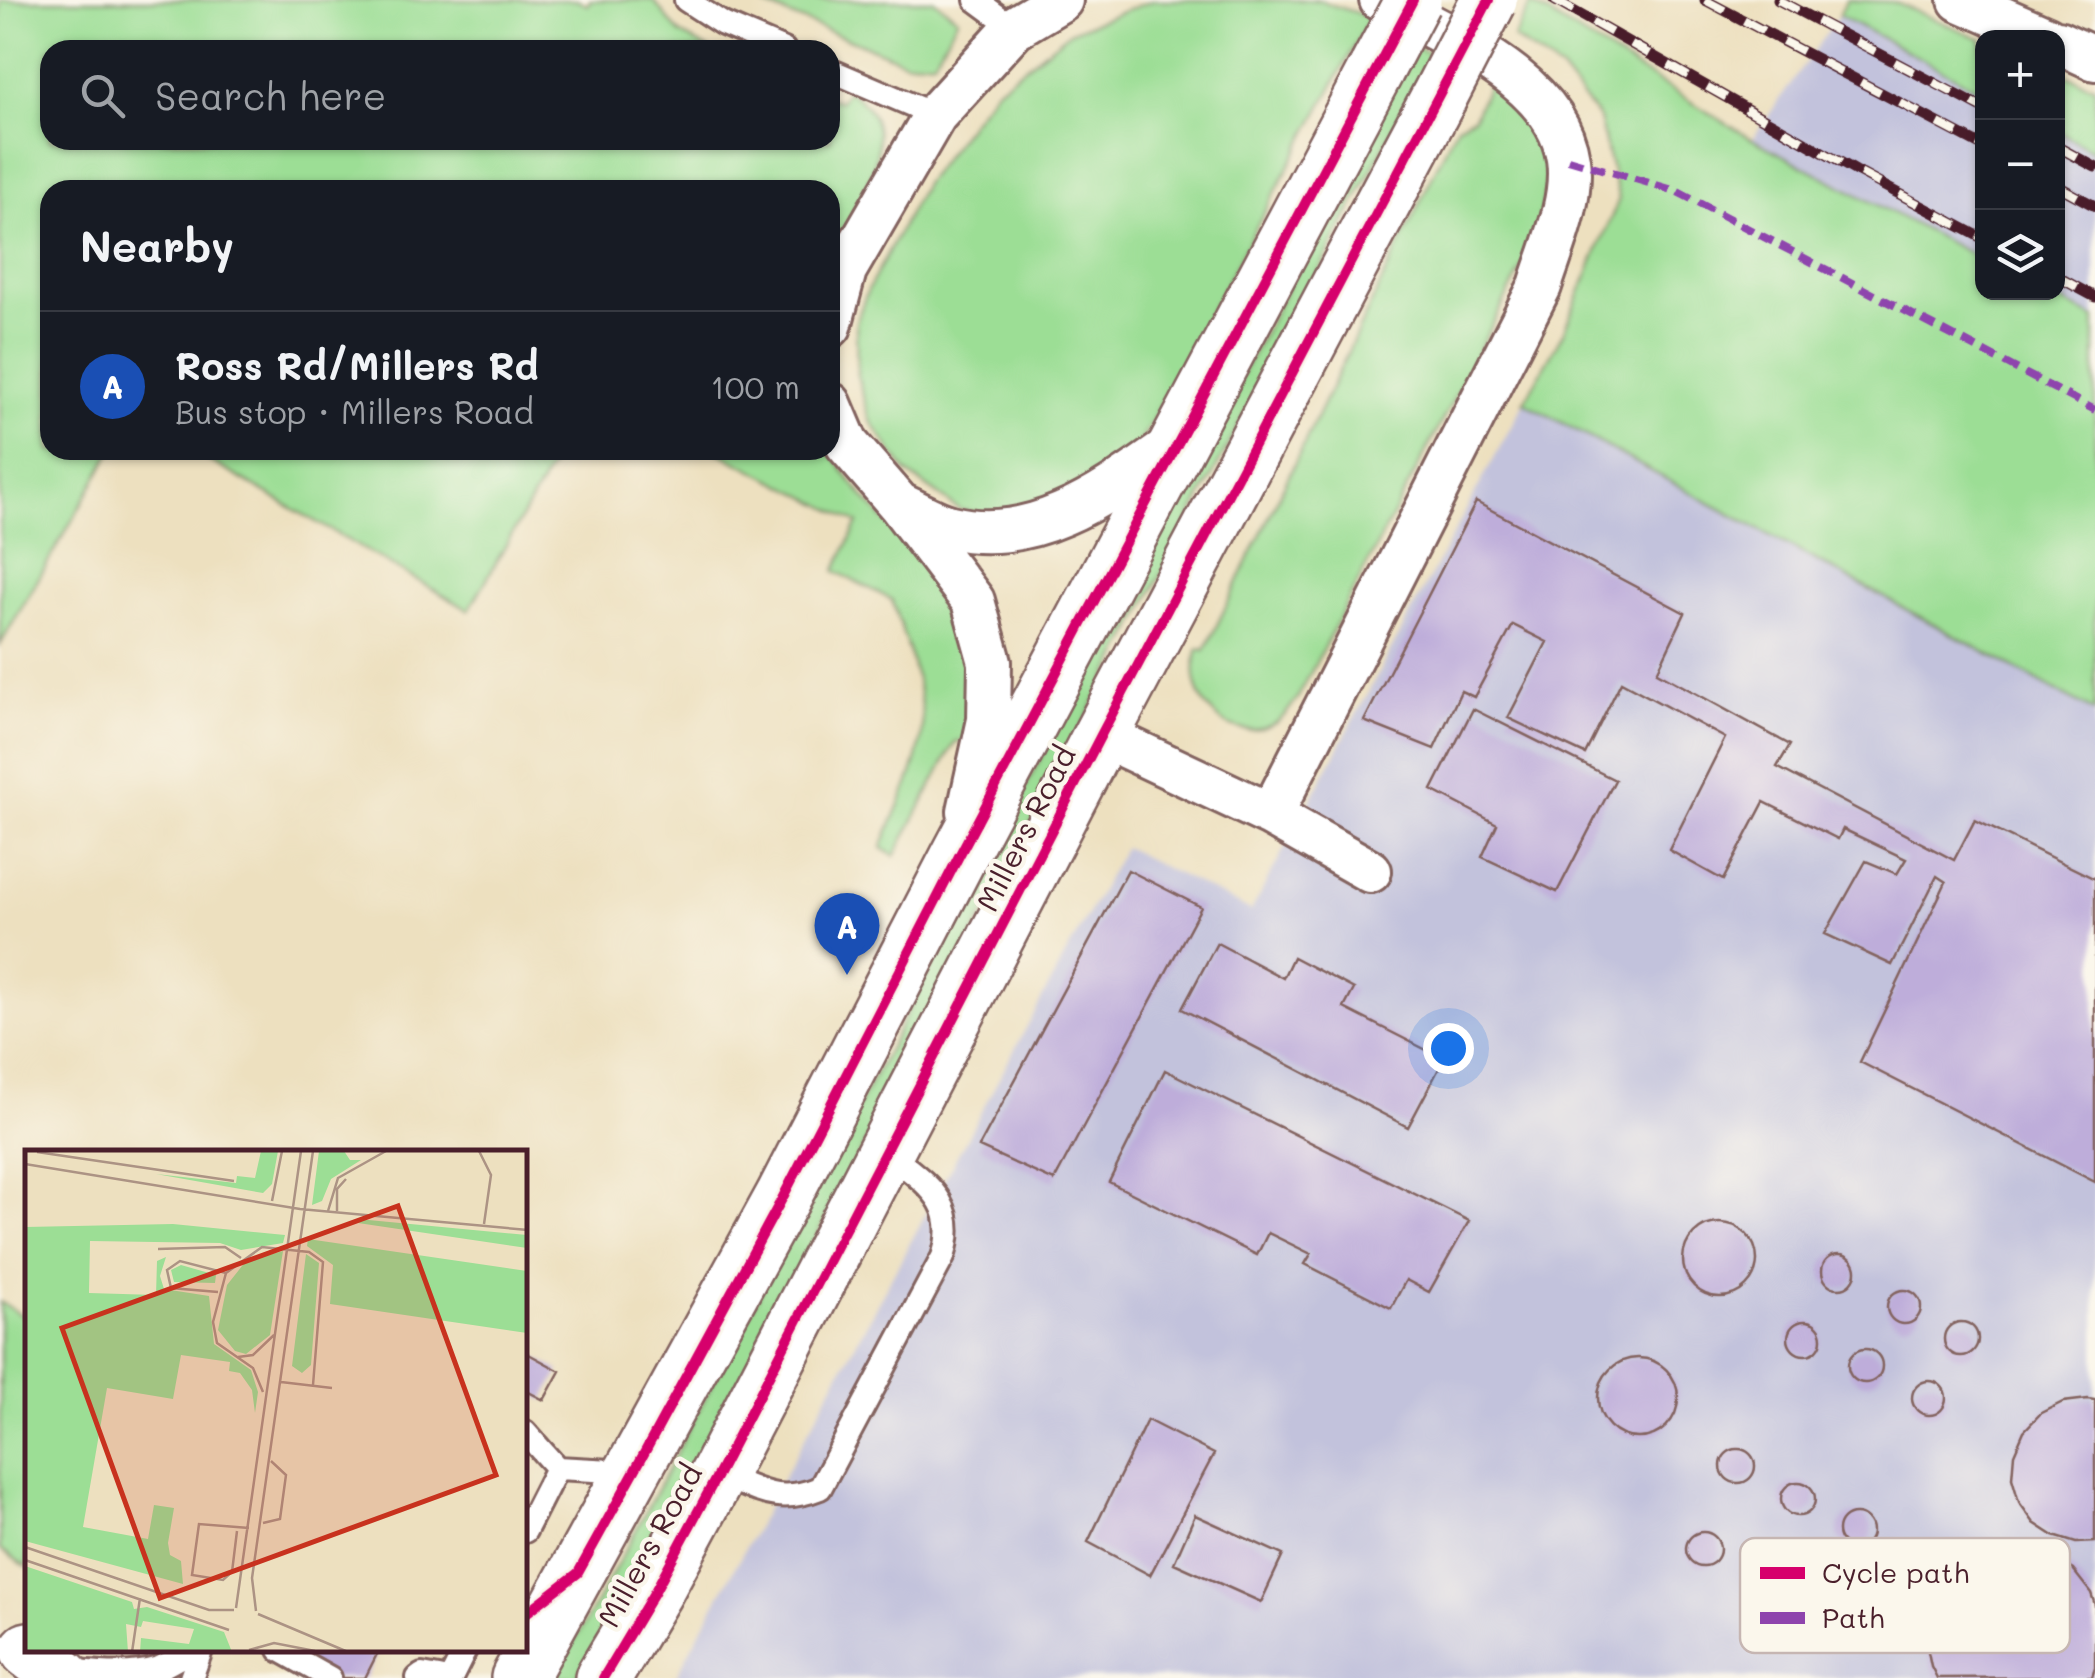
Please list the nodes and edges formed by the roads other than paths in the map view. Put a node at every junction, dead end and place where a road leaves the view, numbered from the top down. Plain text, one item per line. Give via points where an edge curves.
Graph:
1 (686, 0) edge
2 (976, 0) edge
3 (1061, 0) edge
4 (1380, 0) edge
5 (1413, 0) edge
6 (1490, 0) edge
7 (1960, 0) edge
8 (1014, 28) junction
9 (2029, 30) edge
10 (761, 40) edge
11 (2065, 45) edge
12 (2095, 59) edge
13 (840, 74) edge
14 (935, 114) junction
15 (840, 291) edge
16 (840, 428) edge
17 (1182, 439) junction
18 (900, 505) junction
19 (1101, 735) junction
20 (1271, 815) junction
21 (959, 856) junction
22 (1370, 870) dead end
23 (886, 1151) junction
24 (528, 1435) edge
25 (556, 1468) junction
26 (634, 1472) junction
27 (718, 1474) junction
28 (528, 1524) edge
29 (0, 1628) edge
30 (25, 1648) edge
31 (186, 1653) edge
32 (198, 1653) edge
33 (285, 1653) edge
34 (464, 1653) edge
35 (43, 1662) edge
36 (190, 1678) edge
37 (330, 1678) edge
38 (418, 1678) edge
39 (439, 1678) edge
40 (451, 1678) edge
41 (519, 1678) edge
42 (603, 1678) edge

1 - 10 lane
2 - 8 lane
3 - 8 street
4 - 20 street via 1515,75 1553,116 1568,159 1565,204 1540,286
5 - 17 main road, Millers Road, bridge
6 - 19 main road, Millers Road, bridge
7 - 9 street
8 - 14 street
11 - 12 street
13 - 14 lane
14 - 15 street
16 - 18 street
17 - 18 street via 1058,518 1002,531 950,527
17 - 21 main road, Millers Road
18 - 21 street via 974,601 990,662 989,720
19 - 20 street
19 - 23 main road, Millers Road
20 - 22 street
21 - 26 main road, Millers Road
23 - 27 main road, Millers Road
23 - 27 lane, Millers Road via 935,1192 948,1214 942,1258 820,1488 797,1497 774,1495
24 - 25 lane
25 - 26 lane
25 - 28 lane
26 - 41 main road, Millers Road
27 - 42 main road, Millers Road
29 - 30 main road
31 - 35 lane via 137,1674
32 - 36 lane
33 - 37 lane
34 - 40 lane
38 - 39 lane

